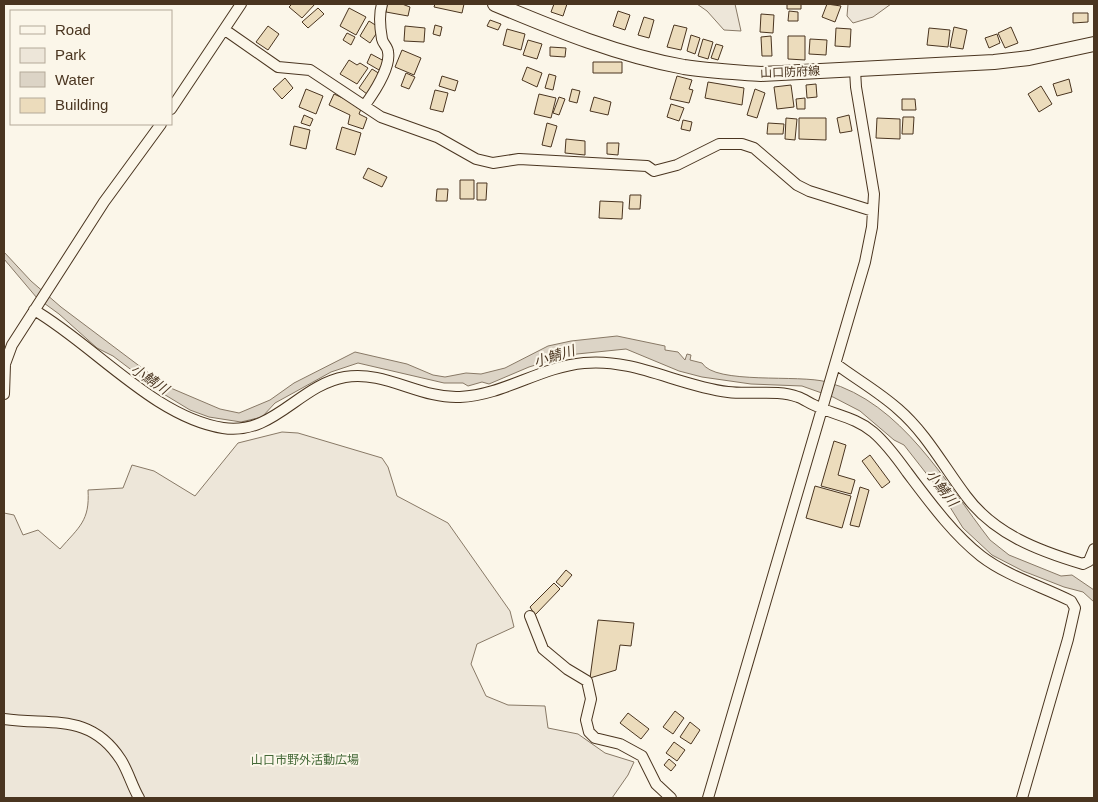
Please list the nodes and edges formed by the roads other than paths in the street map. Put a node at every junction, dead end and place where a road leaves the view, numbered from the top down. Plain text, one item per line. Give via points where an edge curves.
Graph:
1 (241, 4) edge
2 (382, 4) edge
3 (495, 4) edge
4 (225, 30) junction
5 (1094, 44) edge
6 (855, 70) junction
7 (365, 105) junction
8 (172, 108) edge
9 (161, 125) edge
10 (873, 211) junction
11 (35, 309) junction
12 (835, 368) junction
13 (4, 394) edge
14 (823, 406) junction
15 (1094, 549) edge
16 (530, 616) dead end
17 (4, 719) edge
18 (139, 798) edge
19 (670, 798) edge
20 (708, 798) edge
21 (1022, 798) edge

1 - 4 street
2 - 7 street via 382,40 389,56 380,82
3 - 6 main road, 山口防府線 via 604,48 686,67 761,74
4 - 7 street via 278,67 310,70 332,87
4 - 8 street
5 - 6 main road, 山口防府線 via 994,62
6 - 10 street via 874,194
7 - 10 street via 381,117 438,138 476,159 493,163 519,159 546,160 648,166 654,171 677,165 719,144 742,144 754,148 797,185
9 - 11 street via 104,202
10 - 12 street via 865,262
11 - 13 street via 5,364
11 - 14 street via 108,366 183,416 221,428 238,430 265,422 320,386 347,377 384,379 458,397 483,394 556,368 587,363 641,368 683,383 728,392 798,397
12 - 14 street
12 - 15 street via 898,408 967,498 1007,533 1039,550 1083,564 1089,561
14 - 20 street
14 - 21 street via 856,420 875,433 950,525 982,558 1070,600 1075,608
16 - 19 street via 543,650 587,681 591,699 586,720 589,732 595,738 620,744 642,756 656,784
17 - 18 street via 57,722 82,727 99,735 121,760

